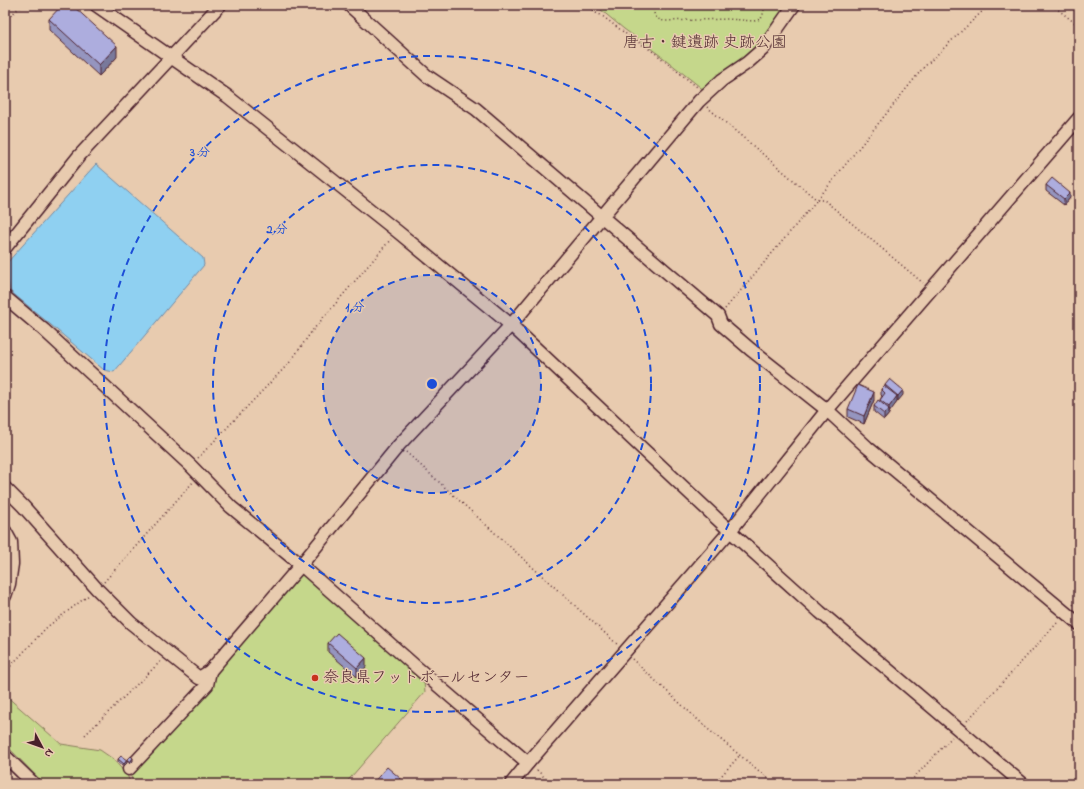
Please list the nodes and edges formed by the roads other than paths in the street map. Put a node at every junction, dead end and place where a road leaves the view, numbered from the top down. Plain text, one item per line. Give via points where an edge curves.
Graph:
1 (96, 5) edge
2 (220, 5) edge
3 (349, 5) edge
4 (794, 5) edge
5 (171, 58) junction
6 (1079, 118) edge
7 (603, 217) junction
8 (5, 248) edge
9 (5, 297) edge
10 (511, 325) junction
11 (827, 410) junction
12 (5, 488) edge
13 (5, 530) edge
14 (730, 530) junction
15 (301, 565) junction
16 (5, 596) edge
17 (1079, 624) edge
18 (210, 671) junction
19 (5, 756) edge
20 (528, 763) junction
21 (129, 769) dead end
22 (34, 784) edge
23 (511, 784) edge
24 (1024, 784) edge

1 - 5 street
2 - 5 street
3 - 7 street via 427,76 476,109
4 - 7 street via 763,50 722,80 703,98
5 - 8 street via 79,156
5 - 10 street via 227,96
6 - 11 street
7 - 10 street
7 - 11 street via 718,316 721,324 750,349
9 - 15 street via 191,466 231,507
10 - 14 street
10 - 15 street via 399,445
11 - 14 street
11 - 17 street via 867,447
12 - 18 street via 131,624 198,678
13 - 16 street via 11,542 12,564
14 - 20 street
14 - 24 street via 820,612
15 - 18 street
15 - 20 street
18 - 21 street via 207,685
19 - 22 street
20 - 23 street

